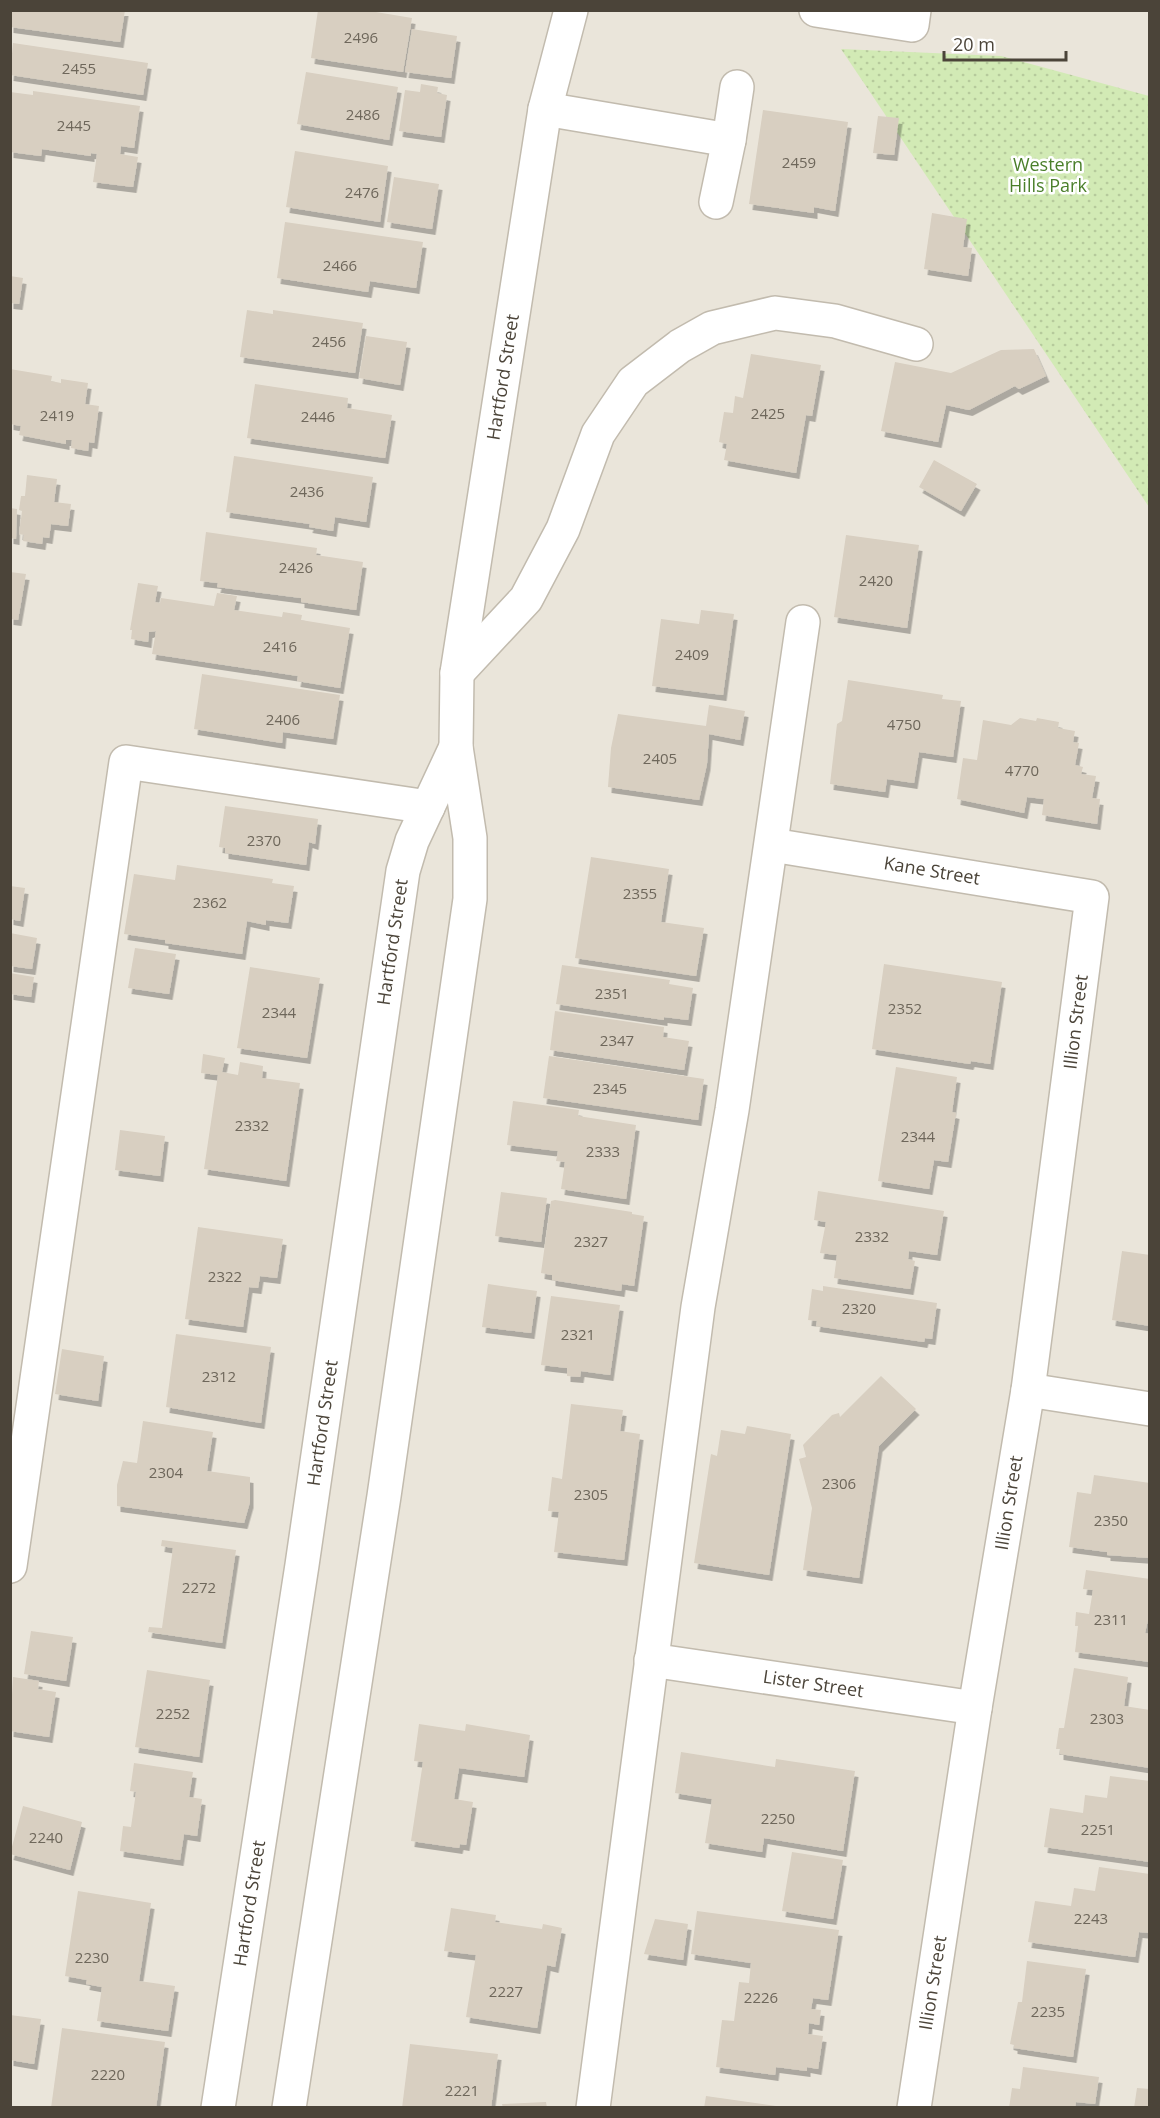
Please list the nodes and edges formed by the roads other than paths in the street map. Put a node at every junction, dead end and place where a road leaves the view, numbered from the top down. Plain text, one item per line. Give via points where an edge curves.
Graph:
1 (571, 10) edge
2 (816, 10) edge
3 (913, 18) edge
4 (737, 87) dead end
5 (545, 109) junction
6 (729, 140) junction
7 (716, 202) dead end
8 (916, 344) dead end
9 (803, 622) dead end
10 (457, 673) junction
11 (456, 747) junction
12 (428, 807) junction
13 (772, 845) junction
14 (1092, 897) joint
15 (1028, 1390) junction
16 (1149, 1409) edge
17 (10, 1566) edge
18 (651, 1660) junction
19 (975, 1708) junction
20 (218, 2108) edge
21 (289, 2108) edge
22 (593, 2108) edge
23 (914, 2108) edge

1 - 5 street, Hartford Street
2 - 3 street
4 - 6 street
5 - 6 street
5 - 10 street, Hartford Street
6 - 7 street
8 - 10 street via 835,321 775,313 712,328 680,346 633,382 598,434 563,529 526,599
9 - 13 street
10 - 11 street, Hartford Street
11 - 12 street, Hartford Street
11 - 21 street, Hartford Street via 470,838 470,899 381,1519
12 - 17 street via 126,762
12 - 20 street, Hartford Street via 403,872
13 - 14 street, Kane Street
13 - 18 street via 698,1307
14 - 15 street, Illion Street
15 - 16 street
15 - 19 street, Illion Street
18 - 19 street, Lister Street
18 - 22 street
19 - 23 street, Illion Street

